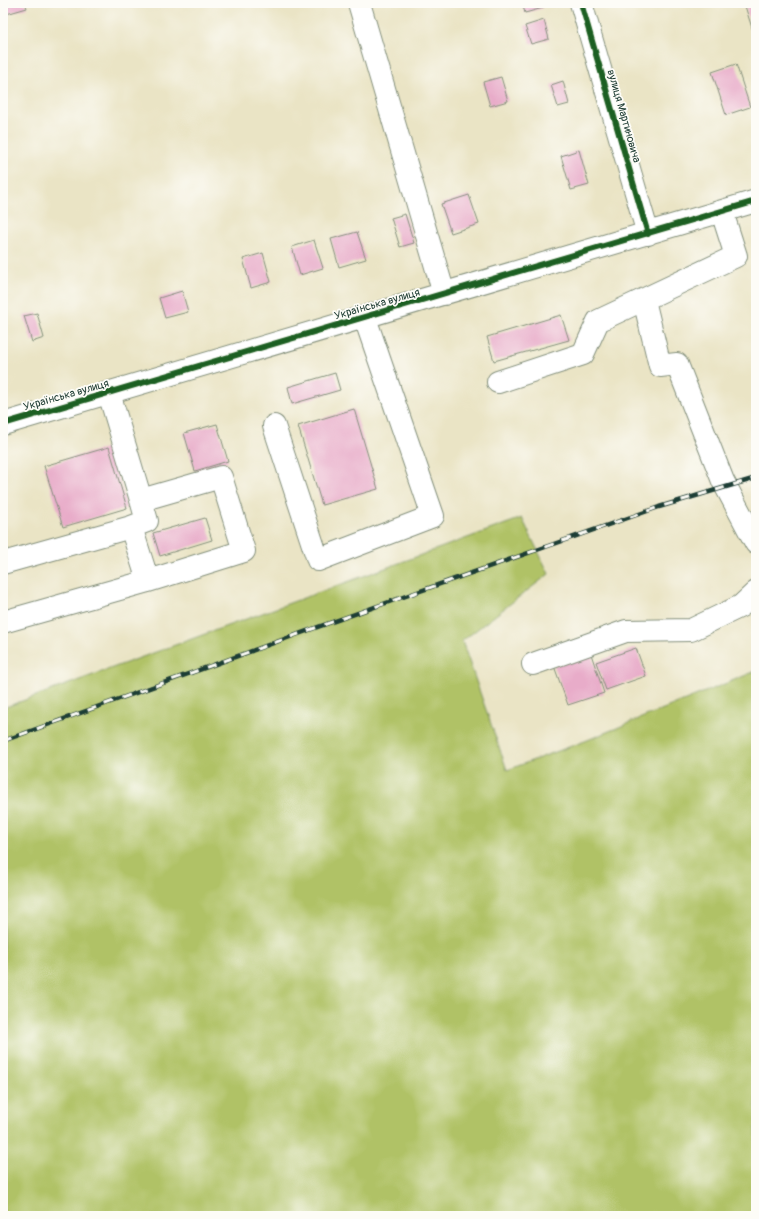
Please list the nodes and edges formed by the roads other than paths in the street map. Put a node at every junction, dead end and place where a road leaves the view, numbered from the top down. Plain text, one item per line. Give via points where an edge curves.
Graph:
1 (359, 3) edge
2 (581, 3) edge
3 (756, 202) edge
4 (722, 212) junction
5 (648, 234) junction
6 (444, 294) junction
7 (644, 300) junction
8 (365, 318) junction
9 (498, 382) dead end
10 (109, 393) junction
11 (3, 424) edge
12 (274, 426) dead end
13 (141, 500) junction
14 (131, 527) junction
15 (756, 543) edge
16 (3, 563) edge
17 (148, 581) junction
18 (756, 592) edge
19 (3, 622) edge
20 (533, 664) dead end

1 - 6 street
2 - 5 street, вулиця Мартиновича
3 - 4 street, Українська вулиця
4 - 5 street, Українська вулиця
4 - 7 street via 736,256
5 - 6 street, Українська вулиця
6 - 8 street, Українська вулиця
7 - 9 street via 598,321 583,354
7 - 15 street via 660,366 677,364 723,481
8 - 10 street, Українська вулиця
8 - 12 street via 433,516 318,560
10 - 11 street, Українська вулиця
10 - 13 street
13 - 14 street via 147,521
13 - 17 street via 220,477 244,551
14 - 16 street
14 - 17 street
17 - 19 street
18 - 20 street via 741,606 691,630 626,631

